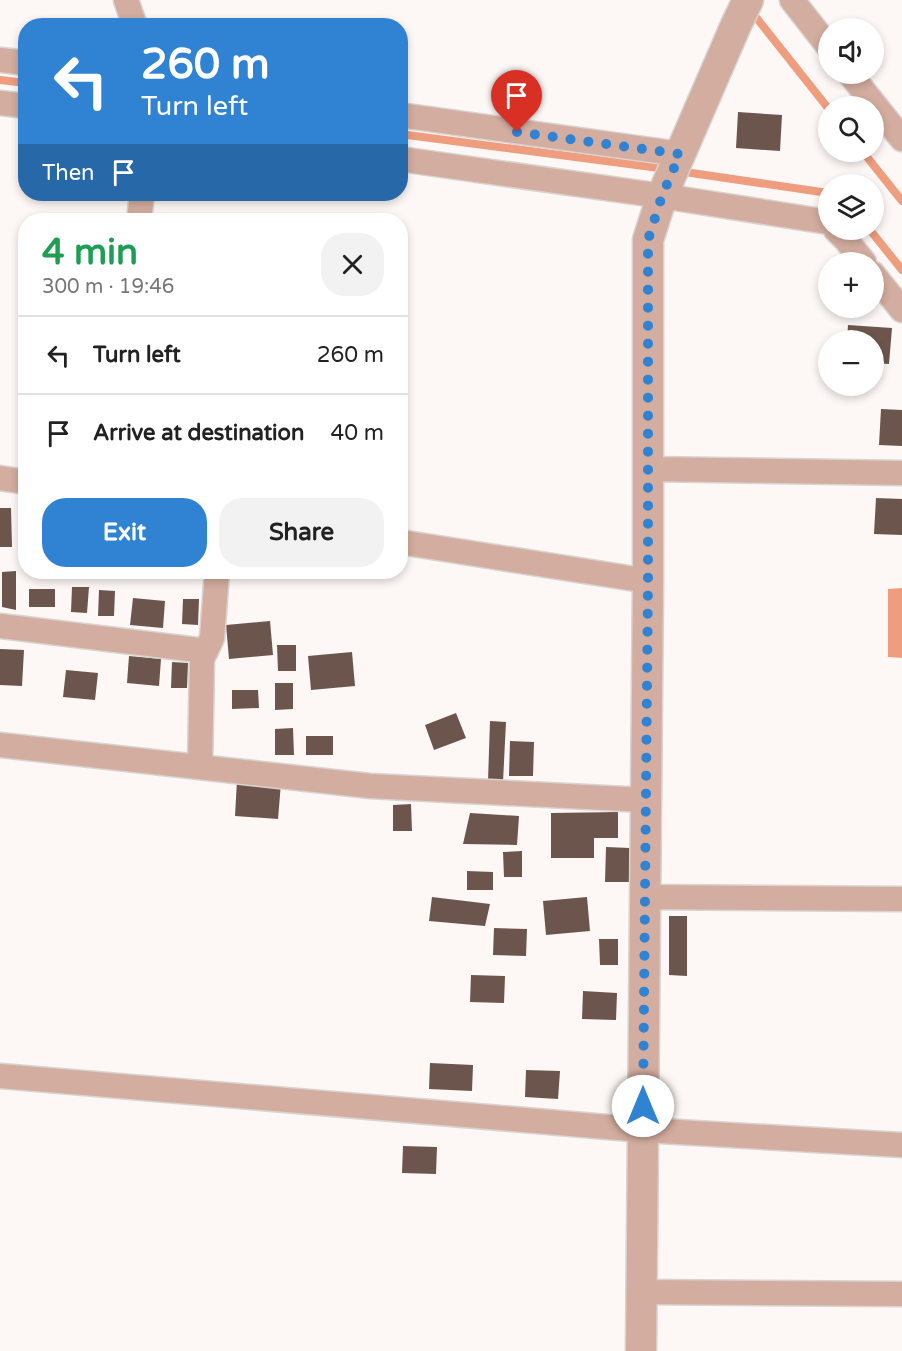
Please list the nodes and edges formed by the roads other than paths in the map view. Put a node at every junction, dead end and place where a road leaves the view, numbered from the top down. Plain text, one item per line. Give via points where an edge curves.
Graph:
1 (126, 0) edge
2 (792, 0) edge
3 (742, 13) edge
4 (132, 18) edge
5 (818, 33) edge
6 (0, 60) edge
7 (18, 62) edge
8 (858, 84) edge
9 (0, 103) edge
10 (18, 105) edge
11 (408, 116) edge
12 (902, 138) edge
13 (680, 154) junction
14 (408, 160) edge
15 (662, 196) junction
16 (818, 220) edge
17 (846, 240) edge
18 (856, 252) edge
19 (884, 288) edge
20 (902, 310) edge
21 (648, 469) junction
22 (902, 473) edge
23 (0, 478) edge
24 (18, 481) edge
25 (408, 543) edge
26 (216, 579) edge
27 (648, 581) junction
28 (0, 626) edge
29 (206, 651) junction
30 (0, 745) edge
31 (200, 767) junction
32 (645, 800) junction
33 (644, 897) junction
34 (902, 899) edge
35 (0, 1076) edge
36 (643, 1130) junction
37 (902, 1145) edge
38 (640, 1292) junction
39 (902, 1294) edge
40 (640, 1351) edge

1 - 4 street
2 - 5 street
3 - 13 street
6 - 7 street
8 - 12 street
9 - 10 street
11 - 13 street
13 - 15 street
14 - 15 street
15 - 16 street
15 - 21 street via 648,240
17 - 18 street
19 - 20 street
21 - 22 street
21 - 27 street
23 - 24 street
25 - 27 street
26 - 29 street via 212,638
27 - 32 street
28 - 29 street
29 - 31 street via 202,659
30 - 31 street
31 - 32 street via 370,786
32 - 33 street
33 - 34 street
33 - 36 street
35 - 36 street
36 - 37 street
36 - 38 street
38 - 39 street
38 - 40 street

